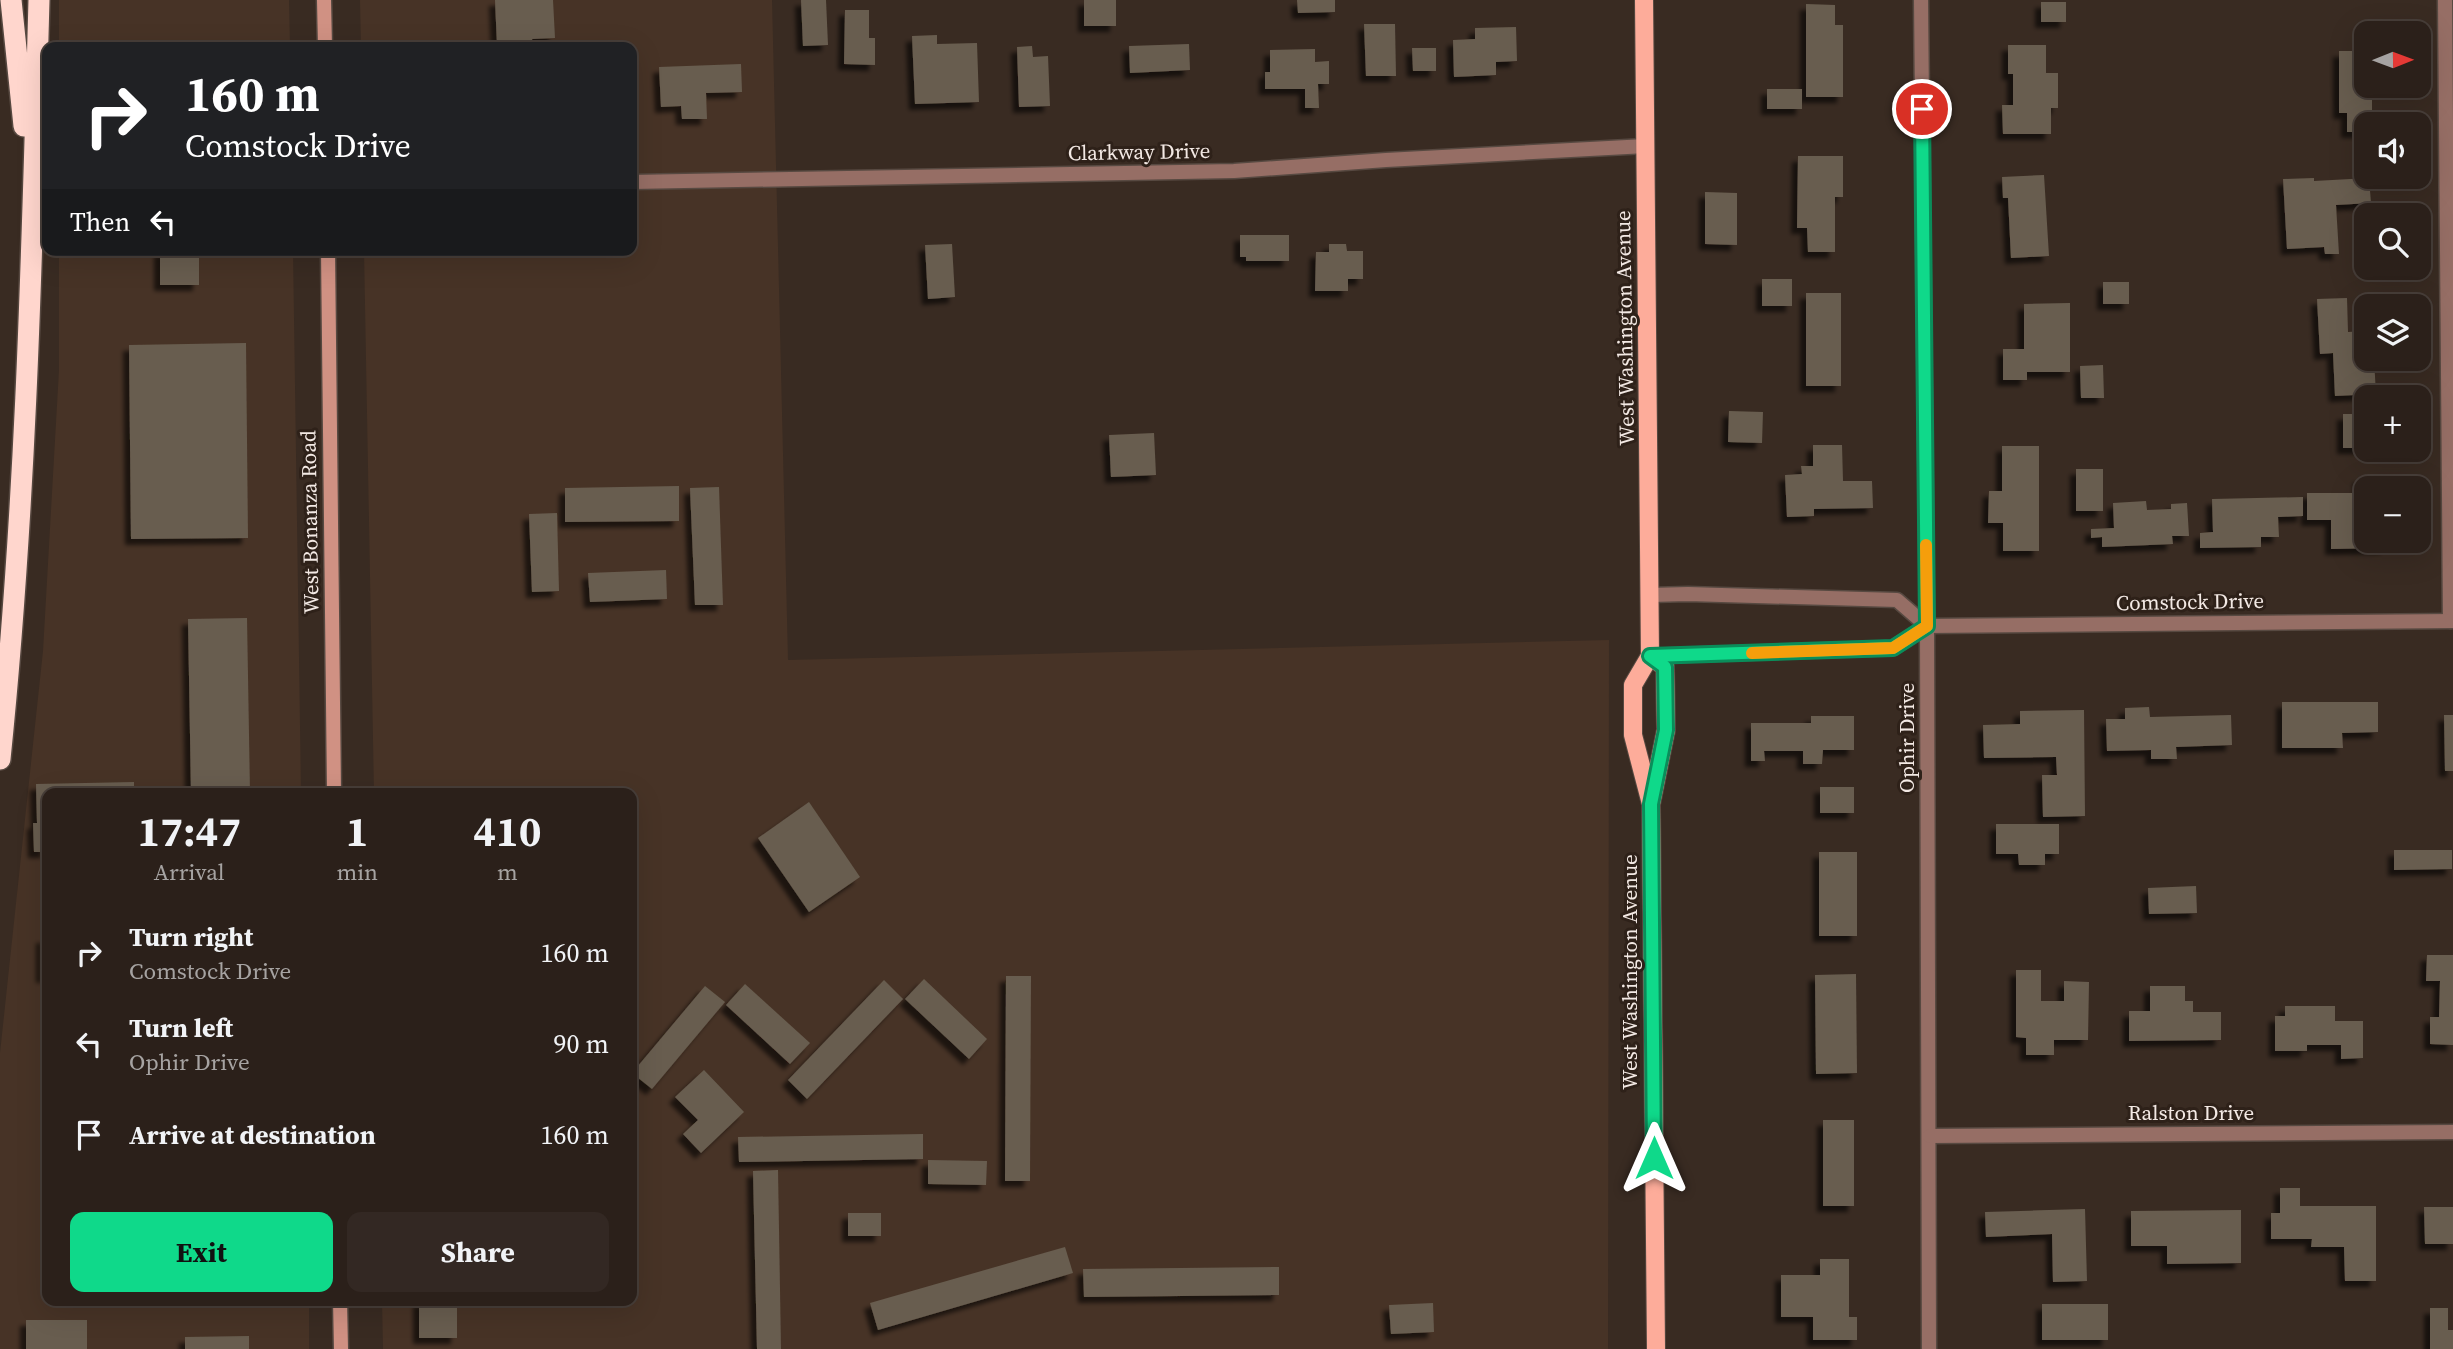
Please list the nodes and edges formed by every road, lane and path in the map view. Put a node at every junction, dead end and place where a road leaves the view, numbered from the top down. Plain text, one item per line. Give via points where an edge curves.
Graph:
1 (12, 0) edge
2 (39, 0) edge
3 (324, 0) edge
4 (1644, 0) edge
5 (1921, 0) edge
6 (2445, 0) edge
7 (325, 42) edge
8 (1646, 146) junction
9 (637, 183) edge
10 (33, 212) junction
11 (328, 256) edge
12 (1650, 595) junction
13 (2451, 621) edge
14 (1927, 626) junction
15 (1650, 656) junction
16 (0, 759) edge
17 (334, 788) edge
18 (1651, 804) junction
19 (2453, 1132) edge
20 (1930, 1136) junction
21 (340, 1306) edge
22 (341, 1349) edge
23 (1656, 1349) edge
24 (1929, 1349) edge

1 - 10 highway
2 - 10 highway
3 - 7 main road
4 - 8 main road, West Washington Avenue
5 - 14 street, Ophir Drive
6 - 13 street
8 - 9 street, Clarkway Drive via 1234,172
8 - 12 main road, West Washington Avenue
10 - 16 highway via 25,440
11 - 17 main road, West Bonanza Road
12 - 14 street via 1897,600
12 - 15 main road, West Washington Avenue
13 - 14 street, Comstock Drive
14 - 15 street via 1893,648
14 - 20 street, Ophir Drive
15 - 18 main road, West Washington Avenue via 1633,685 1633,735
15 - 18 main road, West Washington Avenue via 1665,667 1666,695 1666,730
18 - 23 main road, West Washington Avenue
19 - 20 street, Ralston Drive
20 - 24 street, Ophir Drive
21 - 22 main road

